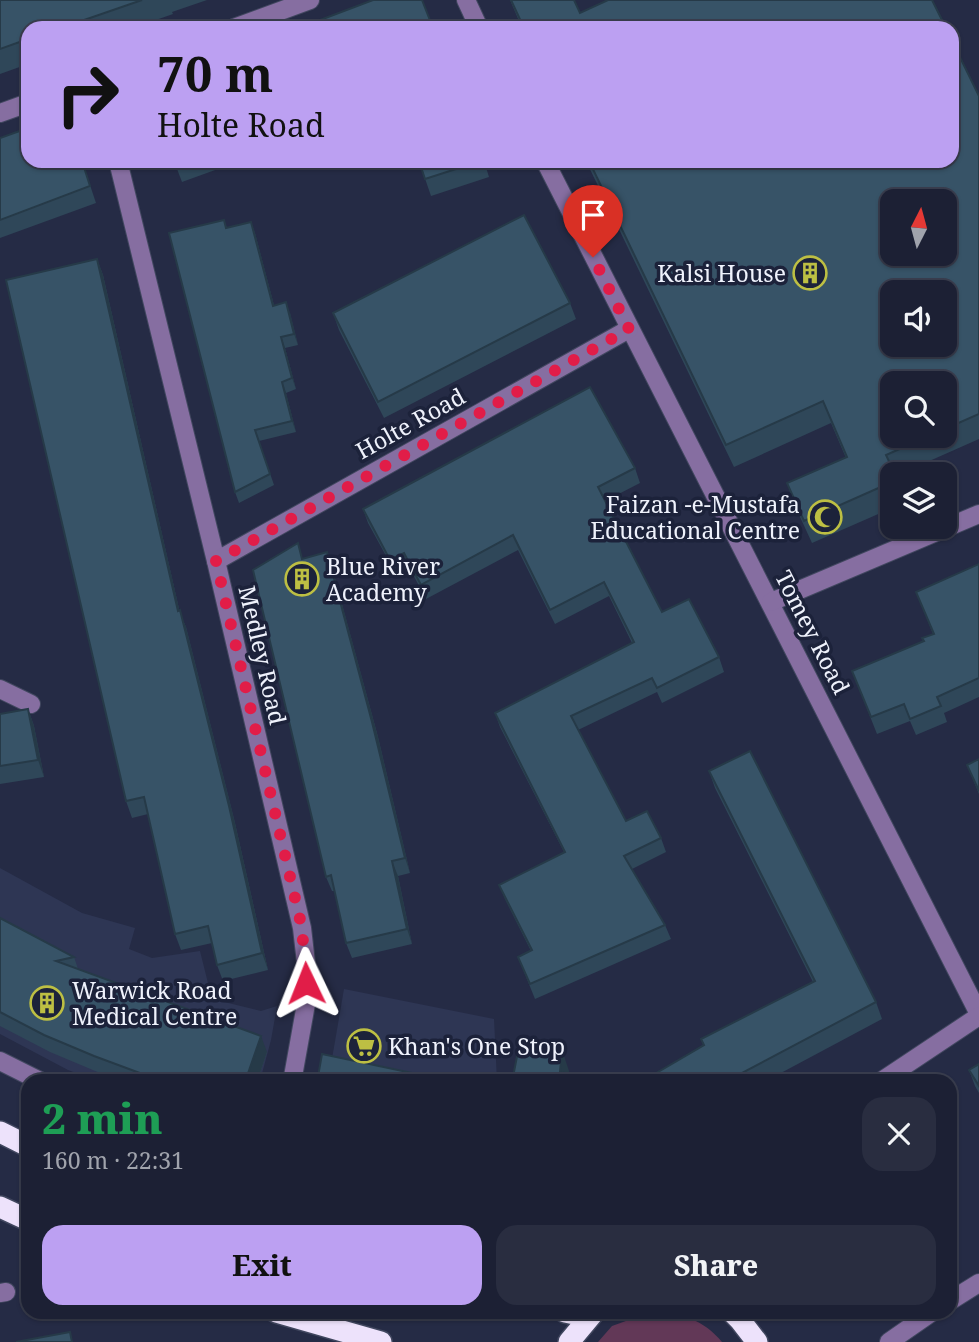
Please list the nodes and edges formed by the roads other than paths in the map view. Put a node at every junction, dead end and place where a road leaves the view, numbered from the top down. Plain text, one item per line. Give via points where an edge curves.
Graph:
1 (310, 0) edge
2 (466, 0) edge
3 (253, 21) edge
4 (476, 21) edge
5 (21, 106) edge
6 (0, 113) edge
7 (120, 168) edge
8 (548, 168) edge
9 (629, 329) junction
10 (979, 514) edge
11 (216, 561) junction
12 (771, 602) junction
13 (0, 689) edge
14 (31, 704) dead end
15 (979, 1015) edge
16 (0, 1060) edge
17 (27, 1074) edge
18 (293, 1074) edge
19 (892, 1074) edge
20 (0, 1132) edge
21 (21, 1142) edge
22 (0, 1207) edge
23 (21, 1217) edge
24 (979, 1283) edge
25 (957, 1297) edge
26 (300, 1319) edge
27 (588, 1319) edge
28 (739, 1319) edge
29 (923, 1319) edge
30 (381, 1342) edge
31 (569, 1342) edge
32 (757, 1342) edge
33 (889, 1342) edge

1 - 3 street
2 - 4 street
5 - 6 street
7 - 11 street, Medley Road
8 - 9 street, Tomey Road
9 - 11 street, Holte Road
9 - 12 street, Tomey Road
10 - 12 street
11 - 18 street, Medley Road via 302,928 306,1004
12 - 15 street, Tomey Road
13 - 14 street
15 - 19 street
16 - 17 street
20 - 21 highway
22 - 23 highway
24 - 25 street
26 - 30 highway
27 - 31 highway
28 - 32 highway
29 - 33 street

